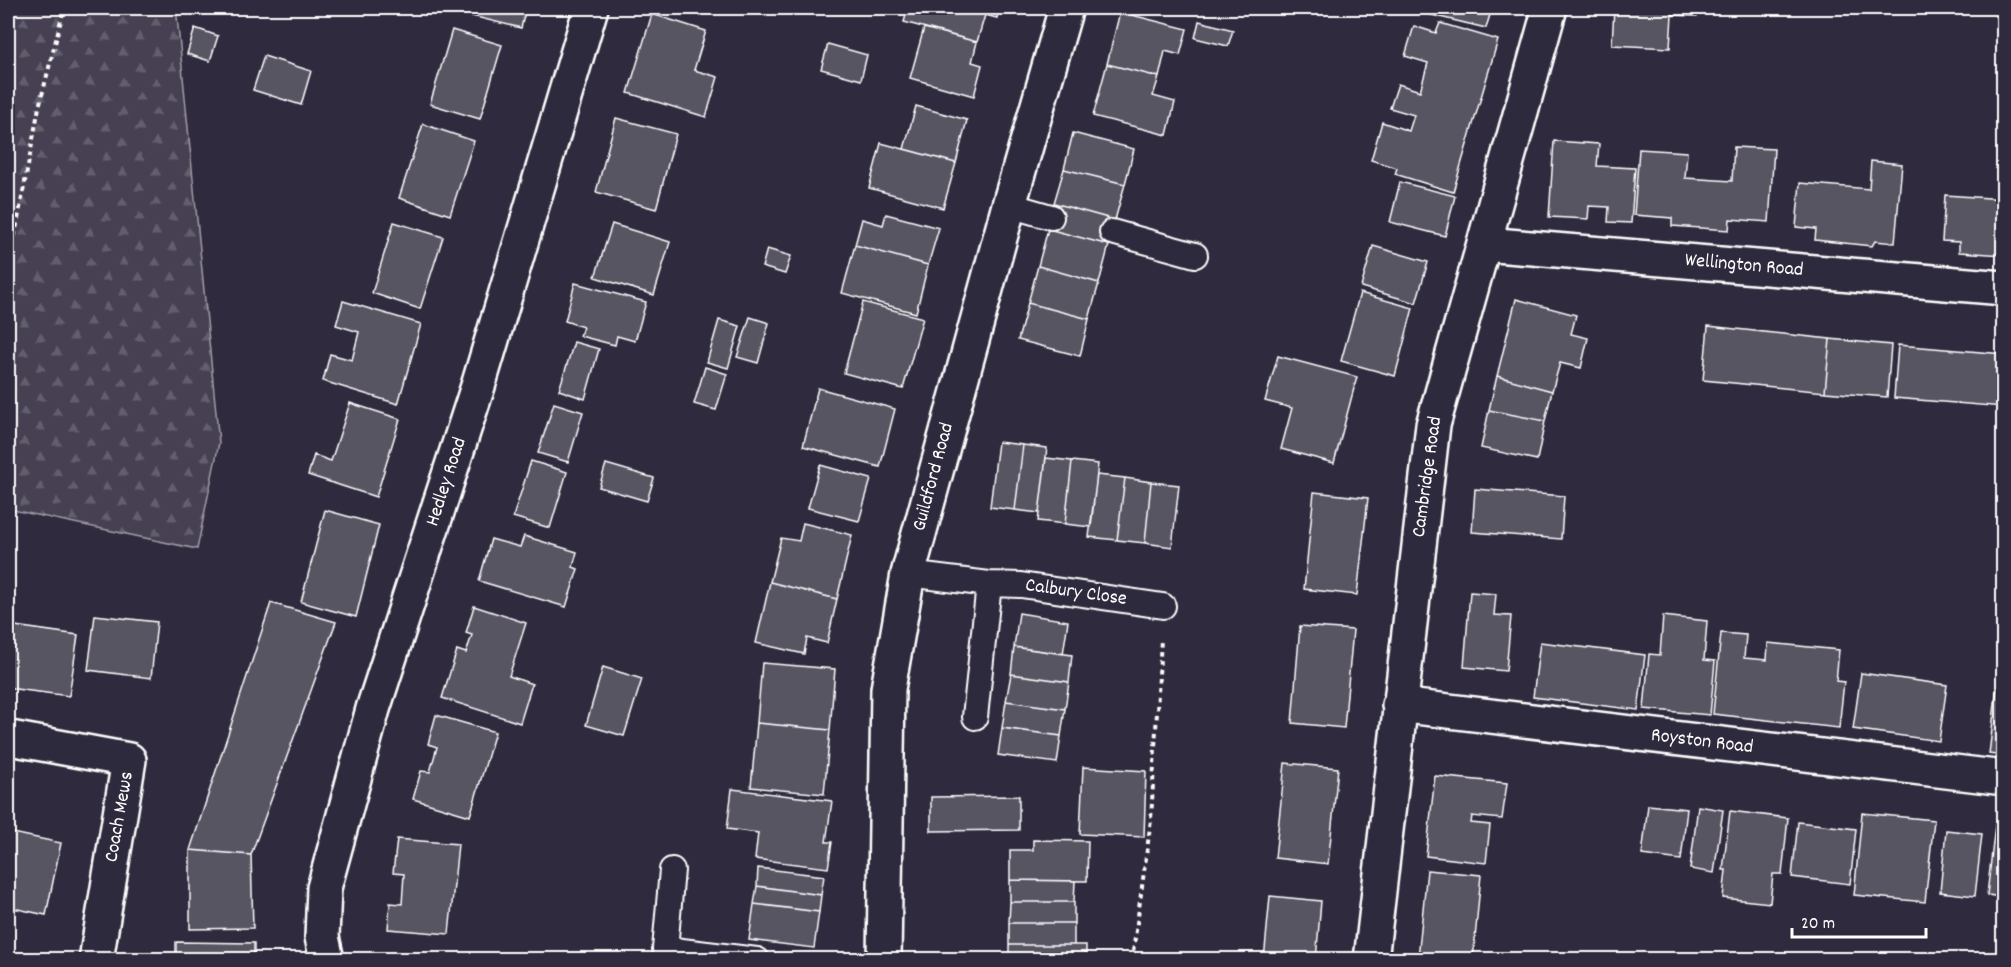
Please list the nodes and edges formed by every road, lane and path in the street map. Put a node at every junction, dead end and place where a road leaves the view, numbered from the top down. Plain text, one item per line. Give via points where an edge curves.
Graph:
1 (64, 8) edge
2 (591, 8) edge
3 (1066, 8) edge
4 (1550, 8) edge
5 (1009, 206) junction
6 (1051, 217) dead end
7 (1112, 232) dead end
8 (1484, 244) junction
9 (1195, 255) dead end
10 (8, 272) edge
11 (2004, 288) edge
12 (908, 574) junction
13 (989, 584) junction
14 (1163, 606) joint
15 (1400, 705) junction
16 (975, 717) dead end
17 (10, 738) dead end
18 (2004, 778) edge
19 (672, 870) dead end
20 (96, 960) edge
21 (327, 960) edge
22 (758, 960) edge
23 (884, 960) edge
24 (1132, 960) edge
25 (1371, 960) edge

1 - 10 path via 39,107
2 - 21 street, Hedley Road via 479,383 373,709 324,888 322,937
3 - 5 street, Guildford Road
4 - 8 street, Cambridge Road
5 - 6 lane
5 - 12 street, Guildford Road
7 - 9 lane
8 - 11 street, Wellington Road
8 - 15 street, Cambridge Road via 1432,425
12 - 13 lane, Calbury Close
12 - 23 street, Guildford Road via 888,689
13 - 14 lane, Calbury Close via 1021,585
13 - 16 lane
14 - 24 path via 1151,820
15 - 18 street, Royston Road
15 - 25 street, Cambridge Road
17 - 20 street, Coach Mews via 129,760
19 - 22 lane via 664,949

